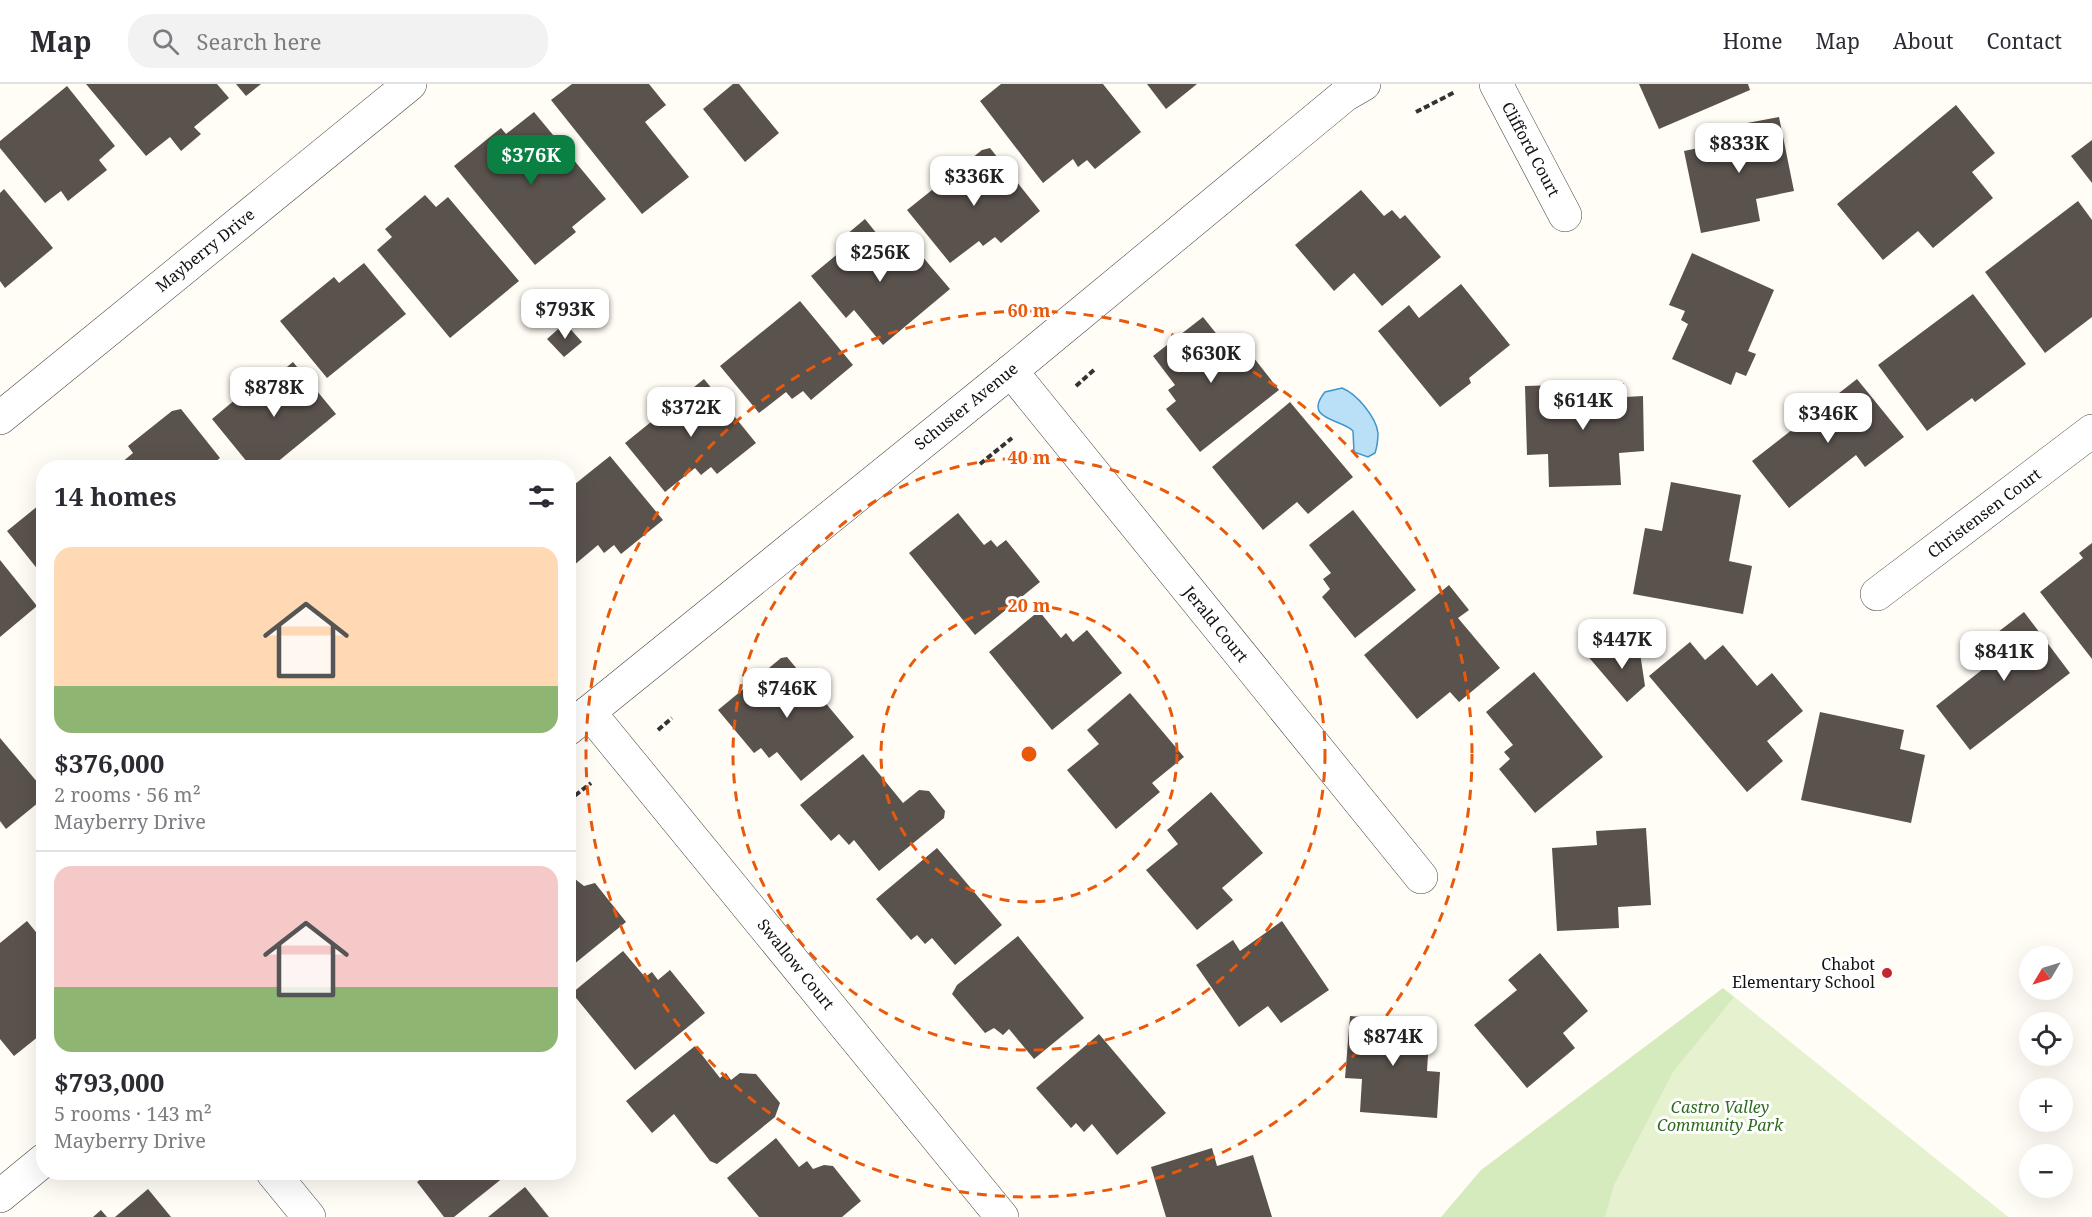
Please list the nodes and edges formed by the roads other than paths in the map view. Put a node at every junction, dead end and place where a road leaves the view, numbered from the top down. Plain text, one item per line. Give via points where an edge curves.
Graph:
1 (410, 84) edge
2 (1364, 84) edge
3 (1496, 84) edge
4 (1565, 215) dead end
5 (1011, 371) junction
6 (0, 418) edge
7 (2092, 431) edge
8 (1877, 594) dead end
9 (579, 720) edge
10 (1421, 877) dead end
11 (36, 1167) edge
12 (279, 1180) edge
13 (0, 1196) edge
14 (309, 1217) edge
15 (1002, 1217) edge

1 - 6 street, Mayberry Drive
2 - 5 street, Schuster Avenue via 1345,95
3 - 4 street, Clifford Court
5 - 9 street, Schuster Avenue
5 - 10 street, Jerald Court
7 - 8 street, Christensen Court
9 - 15 street, Swallow Court
11 - 13 street
12 - 14 street

